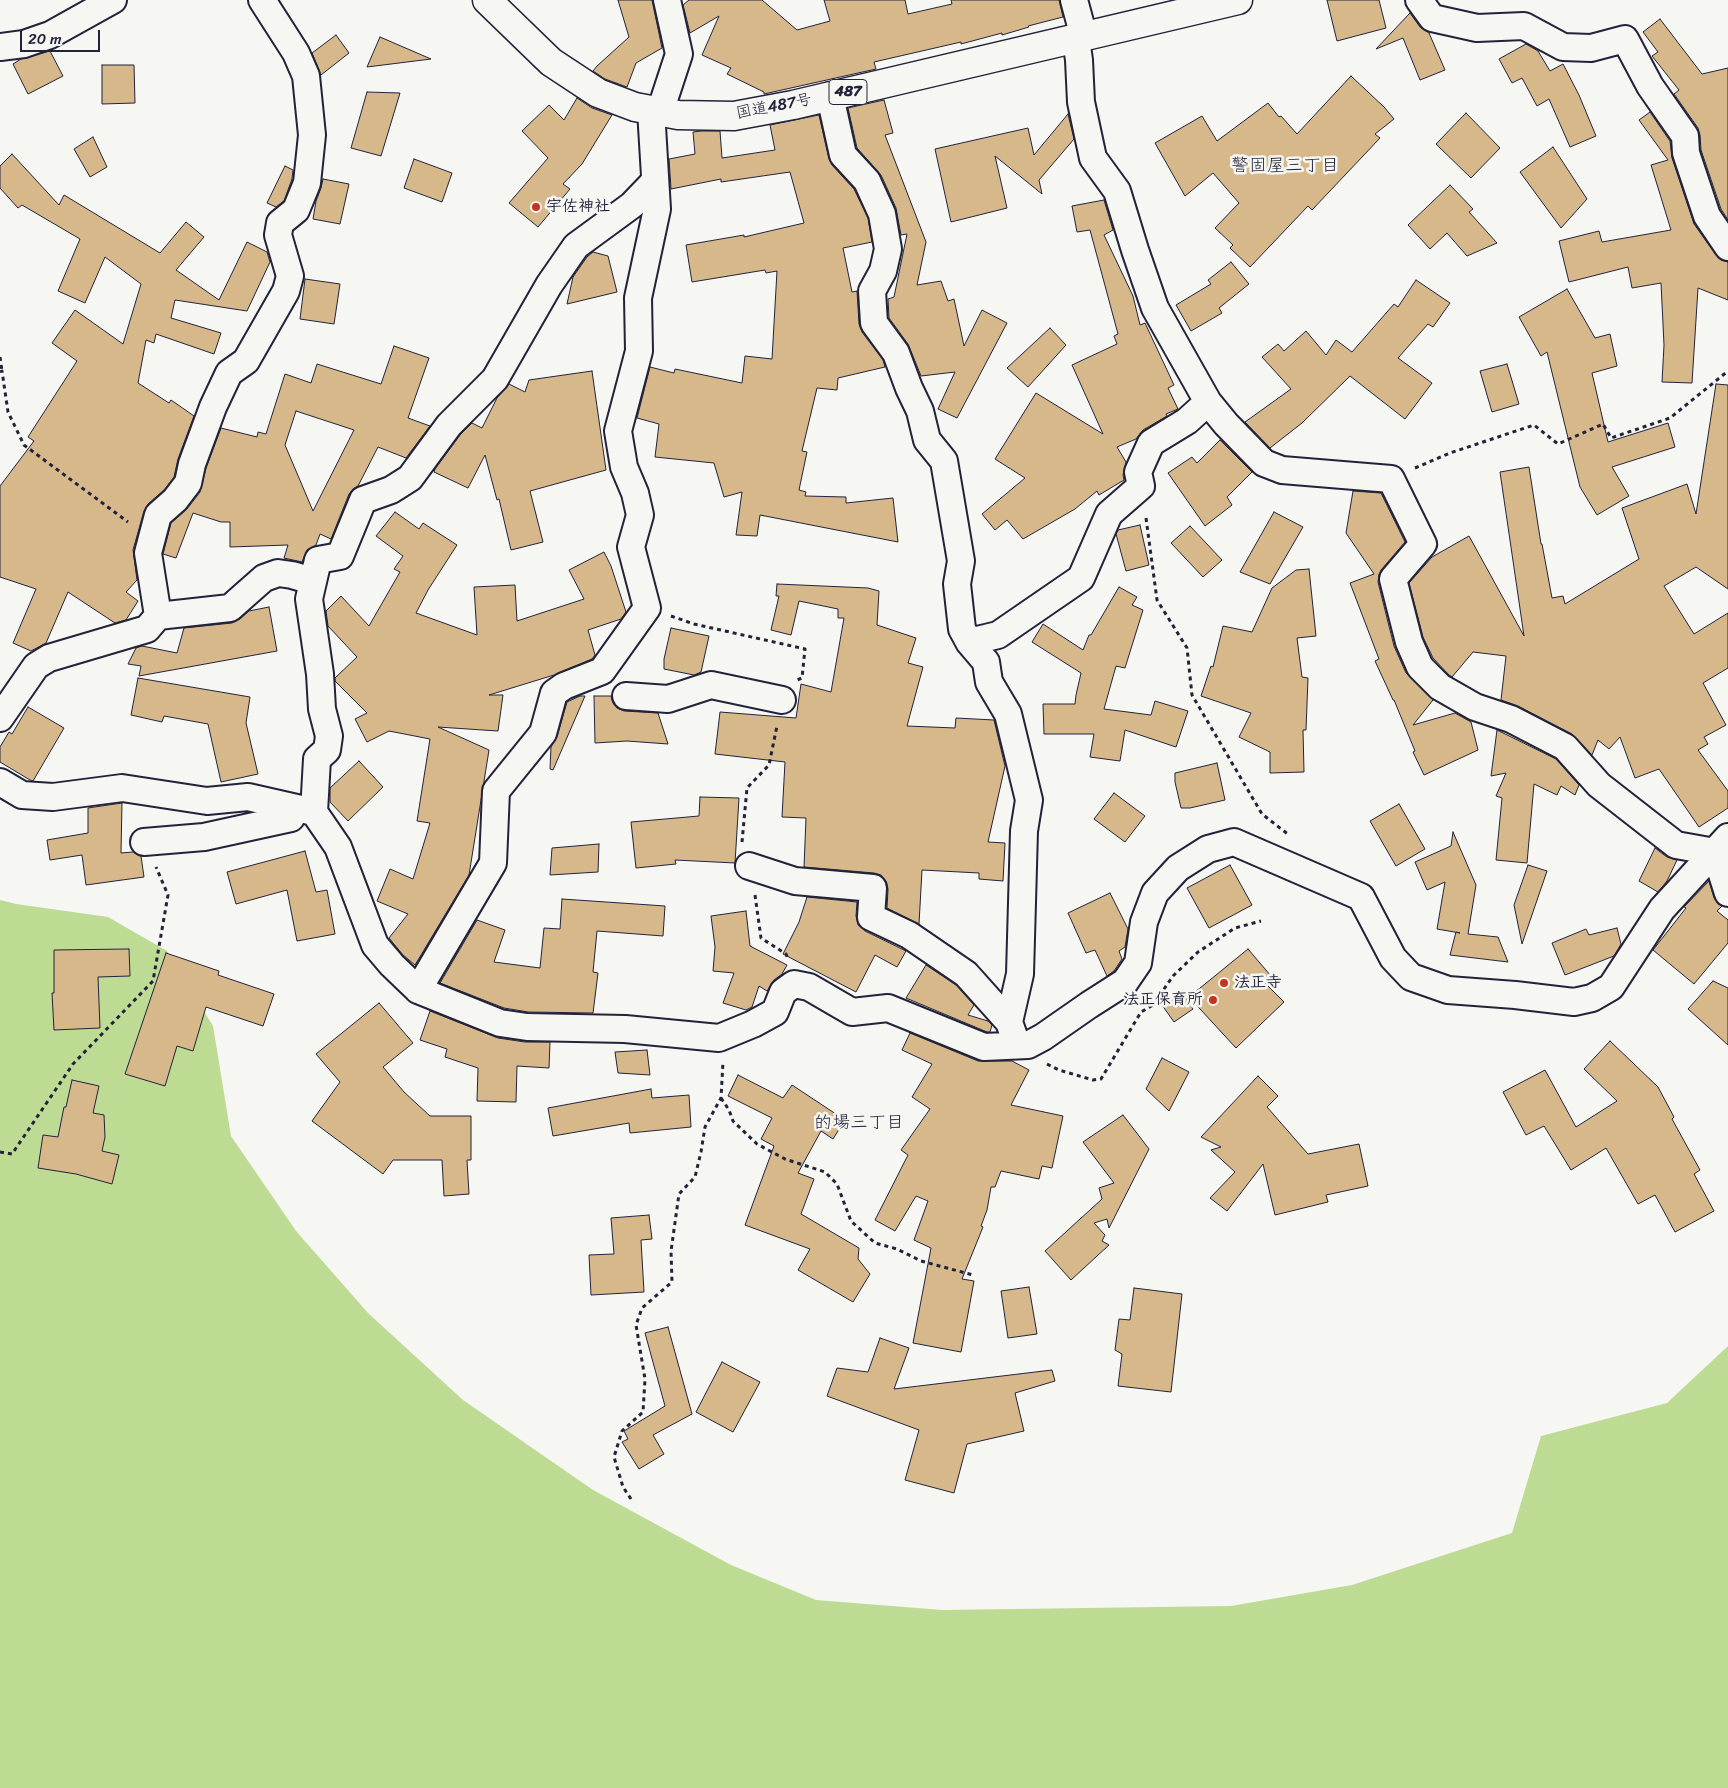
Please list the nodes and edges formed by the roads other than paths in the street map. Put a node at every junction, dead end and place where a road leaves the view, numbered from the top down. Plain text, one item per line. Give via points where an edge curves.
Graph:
1 (113, 0) edge
2 (262, 0) edge
3 (487, 0) edge
4 (667, 0) edge
5 (1074, 0) edge
6 (1238, 0) edge
7 (1419, 0) edge
8 (1080, 38) junction
9 (0, 47) edge
10 (830, 96) junction
11 (656, 111) junction
12 (655, 181) junction
13 (1728, 247) edge
14 (1208, 402) junction
15 (313, 581) junction
16 (158, 616) junction
17 (969, 642) junction
18 (626, 696) dead end
19 (782, 700) road end
20 (0, 718) edge
21 (0, 782) edge
22 (302, 815) junction
23 (144, 842) road end
24 (1722, 844) edge
25 (749, 866) road end
26 (1728, 893) edge
27 (418, 990) junction
28 (1018, 1037) junction

1 - 9 street via 50,36
2 - 16 street via 296,53 306,76 312,135 306,183 296,210 280,223 278,235 290,276 286,291 246,361 229,373 192,464 188,483 158,515 148,553
3 - 11 highway, 国道487号 / 487 via 551,62 598,93
4 - 11 street via 679,54
5 - 8 street
6 - 8 highway, 国道487号 / 487
7 - 13 street via 1432,18 1477,28 1524,26 1564,47 1591,48 1625,38 1650,86 1685,136 1686,154 1707,216
8 - 10 highway, 国道487号 / 487
8 - 14 street via 1081,102 1093,158 1117,192 1155,308
10 - 11 highway, 国道487号 / 487 via 734,116 678,115
10 - 17 street via 843,155 867,181 882,214 888,249 883,271 872,291 874,323 896,353 920,412 927,440 944,461 961,561 957,584 962,629
11 - 12 street
12 - 15 street via 632,205 576,246 549,284 495,379 449,425 410,478 391,490 363,500 340,556 318,560
12 - 27 street via 657,209 638,298 639,351 618,431 624,468 640,514 632,547 647,608 602,671 554,693 542,733 496,791 493,863
14 - 17 street via 1187,421 1151,443 1138,472 1141,486 1109,514 1081,578 998,635
14 - 24 street via 1264,463 1282,470 1391,479 1423,544 1393,579 1409,642 1420,666 1440,687 1476,707 1511,719 1566,747 1599,784 1676,845
15 - 16 street via 278,573 264,578 230,608
15 - 22 street via 309,599 322,708 329,736 327,750 317,759
16 - 20 street via 147,629 49,658 36,666
17 - 28 street via 986,662 989,682 1008,714 1029,800 1024,831
18 - 19 street via 668,699 711,685
21 - 22 street via 22,794 53,797 122,788 207,801 248,797
22 - 23 street via 204,837
22 - 27 street via 338,846 375,945
24 - 26 street
24 - 28 street via 1662,909 1611,988 1592,998 1574,1002 1448,990 1412,976 1393,958 1361,897 1234,842 1208,849 1178,868 1155,893 1144,922 1138,963 1125,982 1043,1037
25 - 28 street via 795,880 873,888 871,917 909,935 966,974
27 - 28 street via 500,1023 527,1027 625,1029 719,1038 775,1012 783,992 794,984 809,987 852,1012 888,1008 984,1046

